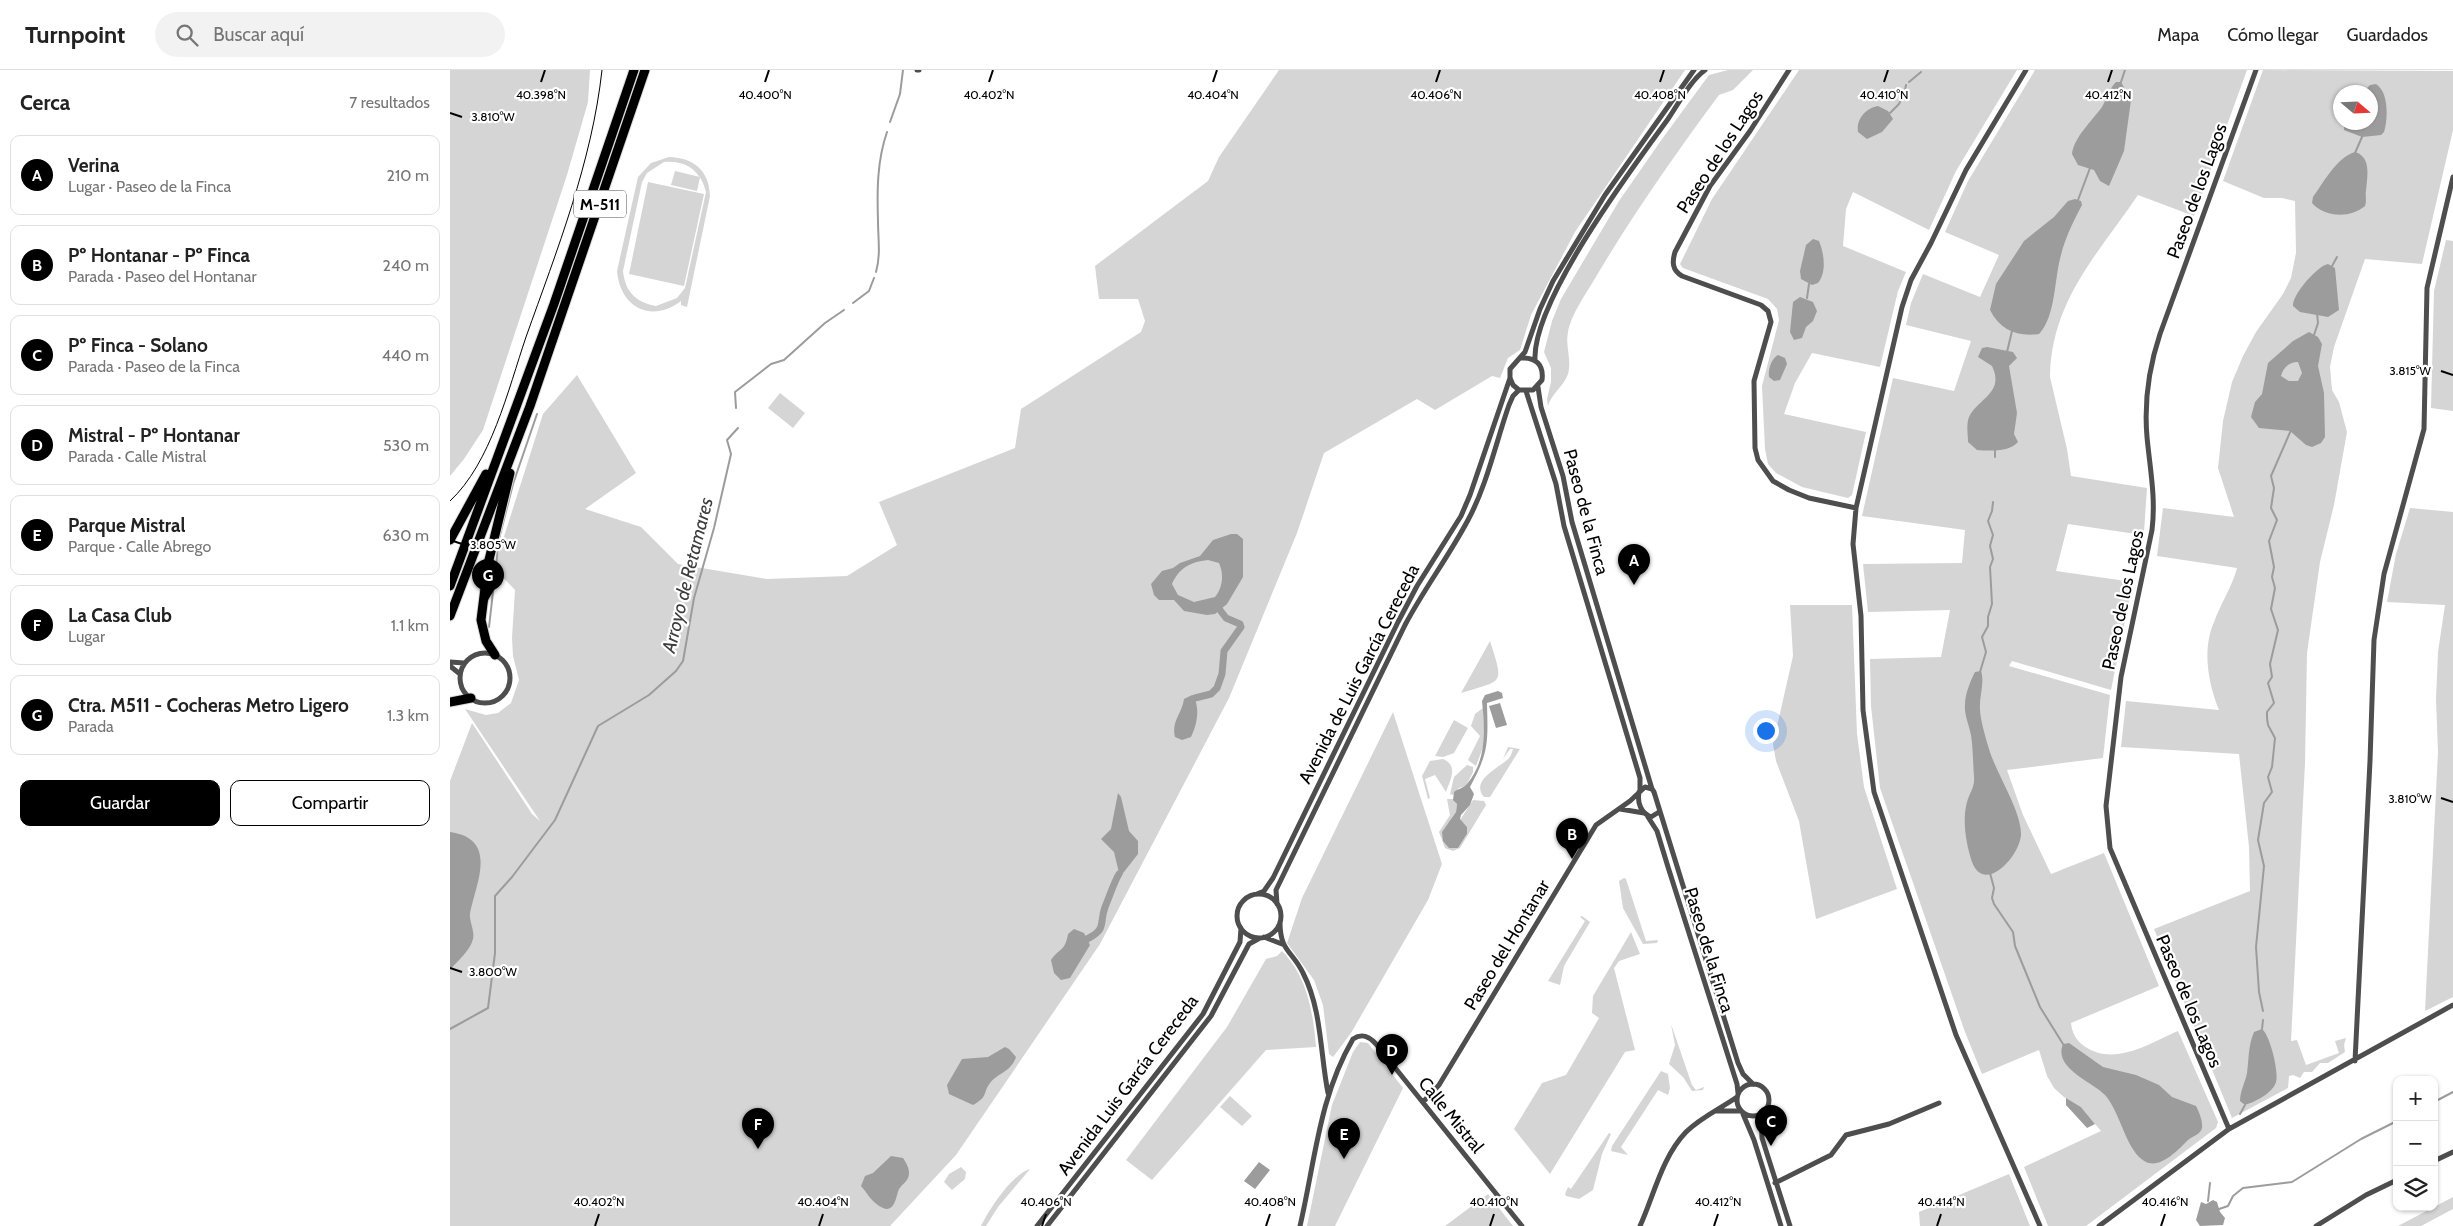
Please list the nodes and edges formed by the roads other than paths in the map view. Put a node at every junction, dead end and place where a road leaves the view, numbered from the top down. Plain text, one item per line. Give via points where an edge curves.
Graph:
1 (634, 70) edge
2 (645, 70) edge
3 (1694, 70) edge
4 (1705, 70) edge
5 (1789, 70) edge
6 (2026, 70) edge
7 (2256, 70) edge
8 (2453, 177) edge
9 (1521, 358) junction
10 (1535, 360) junction
11 (1510, 378) junction
12 (1538, 387) junction
13 (1519, 390) junction
14 (1526, 391) junction
15 (530, 406) junction
16 (500, 447) junction
17 (1856, 508) junction
18 (450, 540) edge
19 (450, 586) edge
20 (450, 616) edge
21 (495, 655) junction
22 (450, 662) edge
23 (464, 663) junction
24 (450, 666) edge
25 (460, 674) junction
26 (471, 698) junction
27 (450, 702) edge
28 (1652, 789) junction
29 (1639, 791) junction
30 (1620, 809) junction
31 (1659, 812) junction
32 (1646, 815) junction
33 (1257, 894) junction
34 (1277, 904) junction
35 (1280, 922) junction
36 (1241, 928) junction
37 (1262, 938) junction
38 (1282, 944) junction
39 (2453, 1006) edge
40 (2355, 1061) junction
41 (1753, 1084) junction
42 (1328, 1094) junction
43 (1738, 1095) junction
44 (1423, 1102) junction
45 (1938, 1103) dead end
46 (1714, 1112) junction
47 (1742, 1112) junction
48 (1761, 1114) junction
49 (2229, 1129) junction
50 (2453, 1152) edge
51 (2438, 1159) edge
52 (2393, 1182) edge
53 (1775, 1183) junction
54 (1038, 1226) edge
55 (1047, 1226) edge
56 (1300, 1226) edge
57 (1522, 1226) edge
58 (1640, 1226) edge
59 (1781, 1226) edge
60 (1790, 1226) edge
61 (2040, 1226) edge
62 (2099, 1226) edge
63 (2316, 1226) edge

1 - 16 highway, M-511 via 554,304
2 - 15 highway, M-511
3 - 9 street via 1629,159 1579,237 1540,308
4 - 10 street via 1585,241 1547,311 1535,348
5 - 17 street, Paseo de los Lagos via 1710,186 1675,252 1672,264 1682,276 1762,305 1768,311 1771,322 1757,369 1754,395 1756,448 1762,469 1773,481 1799,494
6 - 17 street via 1966,170 1932,244 1911,280
7 - 49 street, Paseo de los Lagos via 2160,334 2151,370 2146,417 2154,482 2152,530 2120,677 2106,806 2110,848
8 - 40 street via 2428,288 2424,429 2384,574 2374,640
9 - 10 street
9 - 11 street via 1510,370
10 - 12 street via 1543,373
11 - 13 street
11 - 33 street, Avenida de Luis García Cereceda via 1461,516 1398,622 1273,878 1264,891
12 - 14 street
12 - 28 street, Paseo de la Finca via 1572,522
13 - 14 street
13 - 34 street, Avenida de Luis García Cereceda via 1508,405 1468,520 1405,625 1276,890
14 - 29 street, Paseo de la Finca via 1638,770
15 - 20 highway, M-511
15 - 21 highway via 501,505 485,579 481,625
16 - 18 highway
16 - 19 highway, M-511
17 - 61 street via 1853,544 1860,603 1863,710 1874,792 1949,1016
21 - 23 street via 478,654
21 - 26 street via 508,668 510,680 506,691 493,701
22 - 23 street
23 - 25 street
24 - 25 street
25 - 26 street via 462,688
26 - 27 highway
28 - 29 street via 1645,787
28 - 31 street, Paseo de la Finca
29 - 30 street, Paseo del Hontanar
29 - 32 street, Paseo de la Finca via 1639,802
30 - 32 street
30 - 44 street, Paseo del Hontanar via 1596,825 1437,1088
31 - 32 street via 1655,817
31 - 41 street, Paseo de la Finca via 1738,1064
32 - 43 street, Paseo de la Finca via 1657,831 1738,1084
33 - 34 street via 1271,897
33 - 36 street via 1248,897 1239,907 1237,915
34 - 35 street via 1281,912
35 - 37 street via 1276,930
35 - 38 street
36 - 37 street via 1251,936
36 - 54 street, Avenida Luis García Cereceda via 1240,942 1203,1014
37 - 38 street
37 - 55 street, Avenida Luis García Cereceda via 1249,944 1211,1016
38 - 42 street via 1302,970 1314,998
39 - 40 street
40 - 49 street
41 - 43 street via 1747,1085
41 - 48 street via 1767,1092 1767,1108
42 - 44 street, Calle Mistral via 1351,1042 1362,1035 1376,1044
42 - 56 street via 1312,1156
43 - 46 street
43 - 47 street via 1737,1104
44 - 57 street, Calle Mistral
45 - 53 street via 1889,1124 1846,1135 1832,1155
46 - 47 street
46 - 58 street via 1697,1122 1675,1147
47 - 48 street via 1749,1116
47 - 59 street
48 - 53 street via 1762,1138
49 - 62 street
50 - 51 street
52 - 63 street
53 - 60 street

